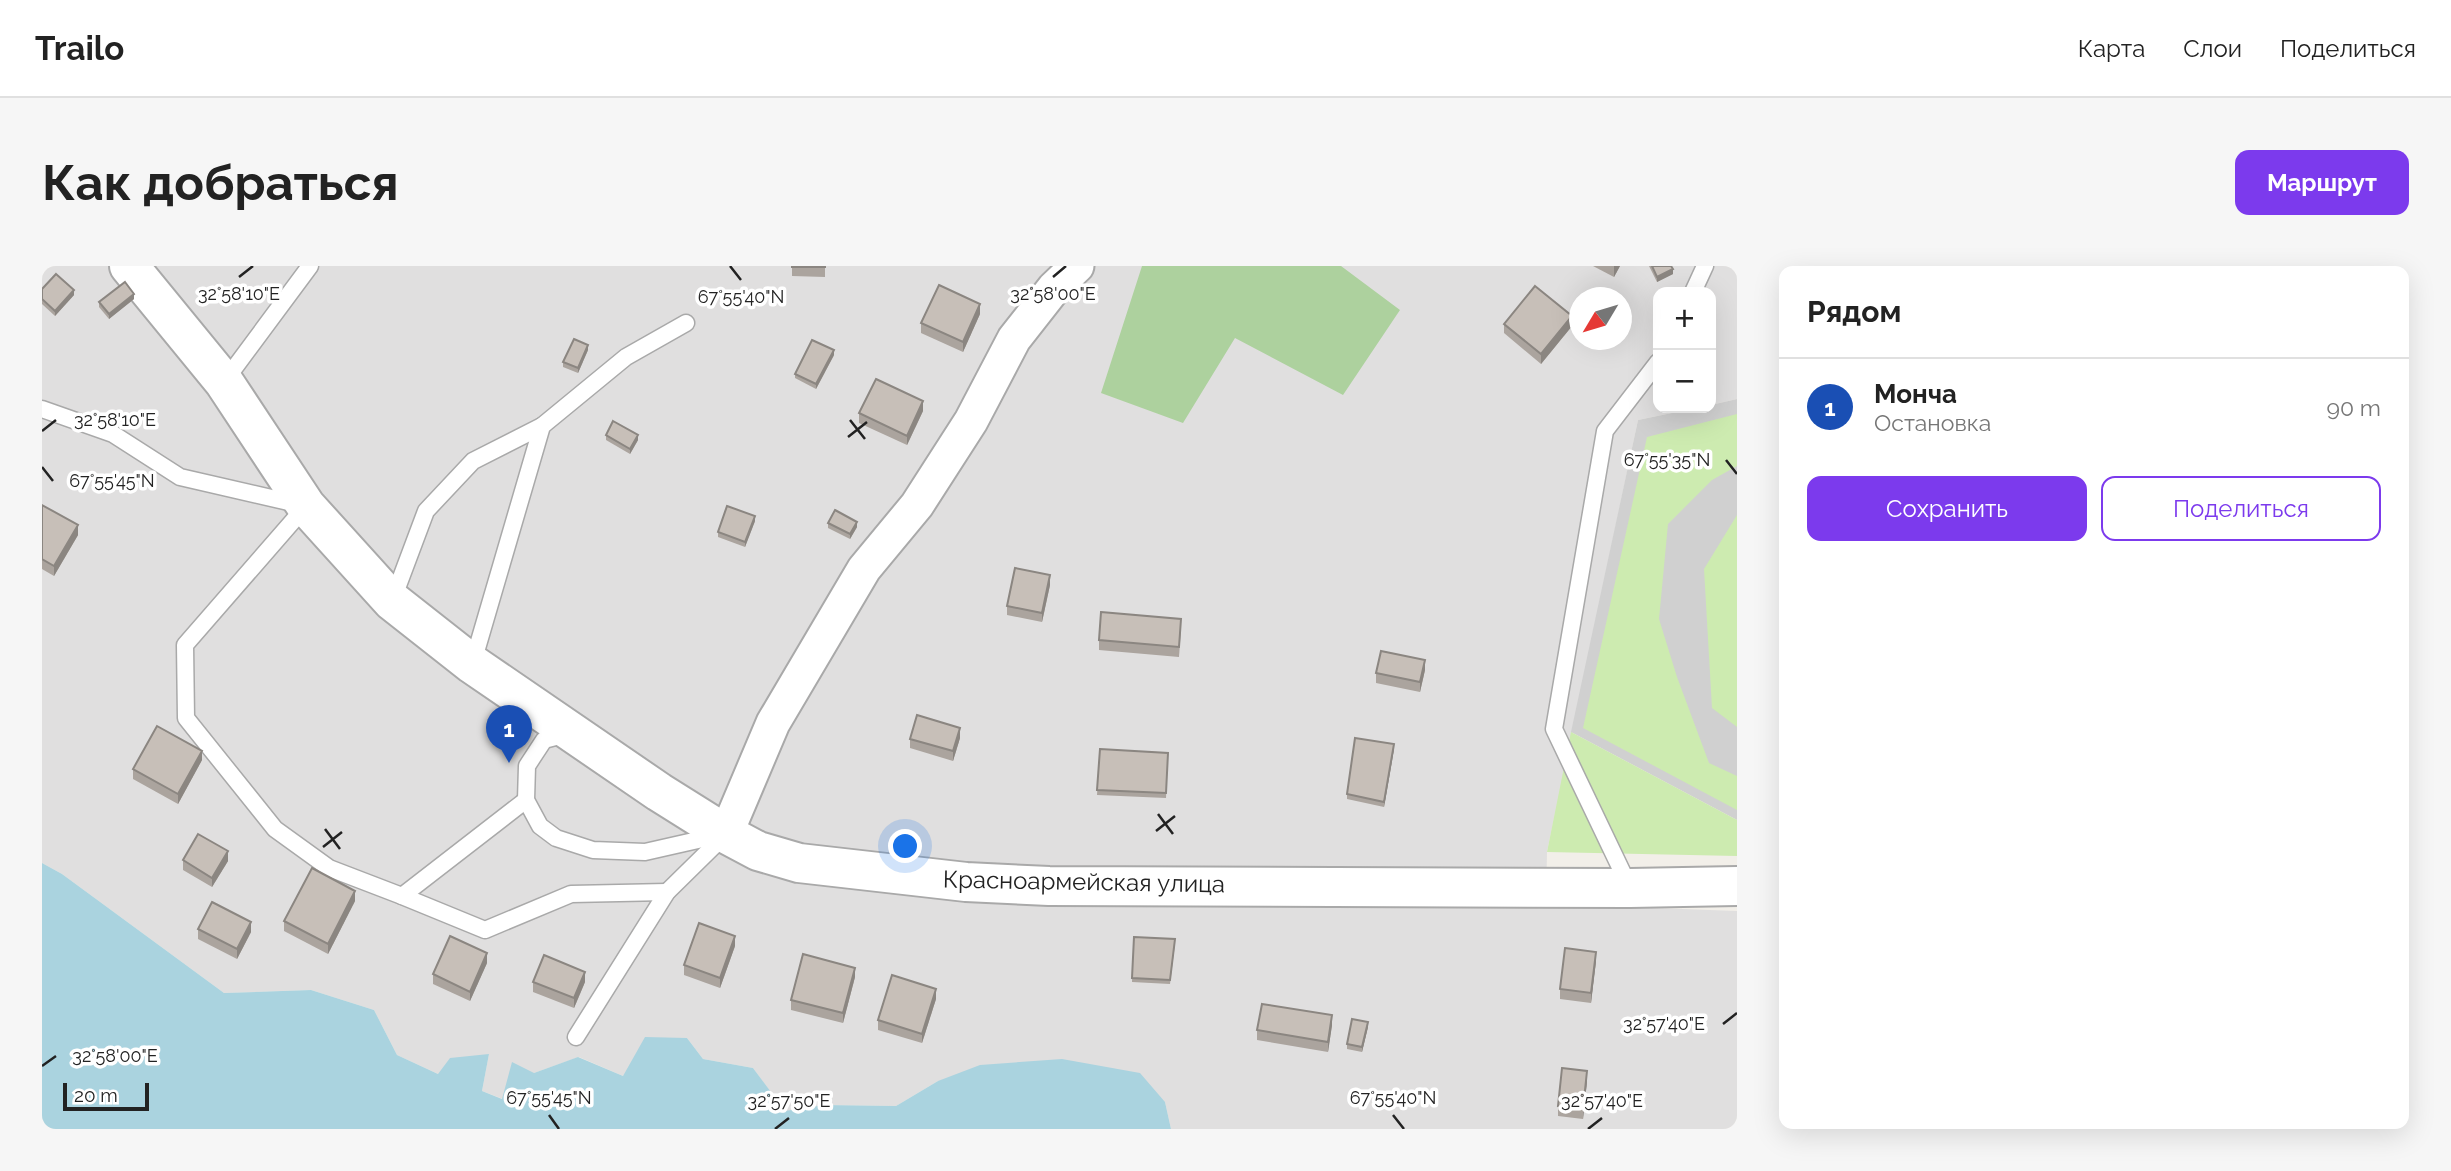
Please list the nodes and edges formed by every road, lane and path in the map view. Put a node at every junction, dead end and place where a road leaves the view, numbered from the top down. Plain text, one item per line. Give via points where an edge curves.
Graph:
1 (129, 266) edge
2 (310, 266) edge
3 (1077, 266) edge
4 (1705, 266) edge
5 (1694, 287) edge
6 (686, 323) dead end
7 (1653, 369) edge
8 (224, 382) junction
9 (42, 409) edge
10 (542, 426) junction
11 (306, 506) junction
12 (392, 601) junction
13 (472, 664) junction
14 (574, 732) junction
15 (526, 800) junction
16 (726, 834) junction
17 (1737, 886) edge
18 (1630, 888) junction
19 (667, 892) junction
20 (402, 896) junction
21 (576, 1037) dead end

1 - 8 street, Красноармейская улица
2 - 8 lane
3 - 16 street via 1014,339 971,421 917,505 864,569 773,723
4 - 5 lane
6 - 10 lane via 626,357
7 - 18 lane via 1605,431 1554,729
8 - 11 street, Красноармейская улица
9 - 11 lane via 113,434 180,477
10 - 12 lane via 473,461 426,511
10 - 13 lane
11 - 12 street, Красноармейская улица
11 - 20 lane via 185,645 186,718 275,830 330,868
12 - 13 street, Красноармейская улица
13 - 14 street, Красноармейская улица
14 - 15 lane via 544,740 527,766
14 - 16 street, Красноармейская улица
15 - 16 lane via 540,826 556,838 593,850 645,852
15 - 20 lane
16 - 18 street, Красноармейская улица via 758,851 799,863 966,882
16 - 19 lane
17 - 18 street, Красноармейская улица
19 - 20 lane via 571,894 485,930
19 - 21 lane

